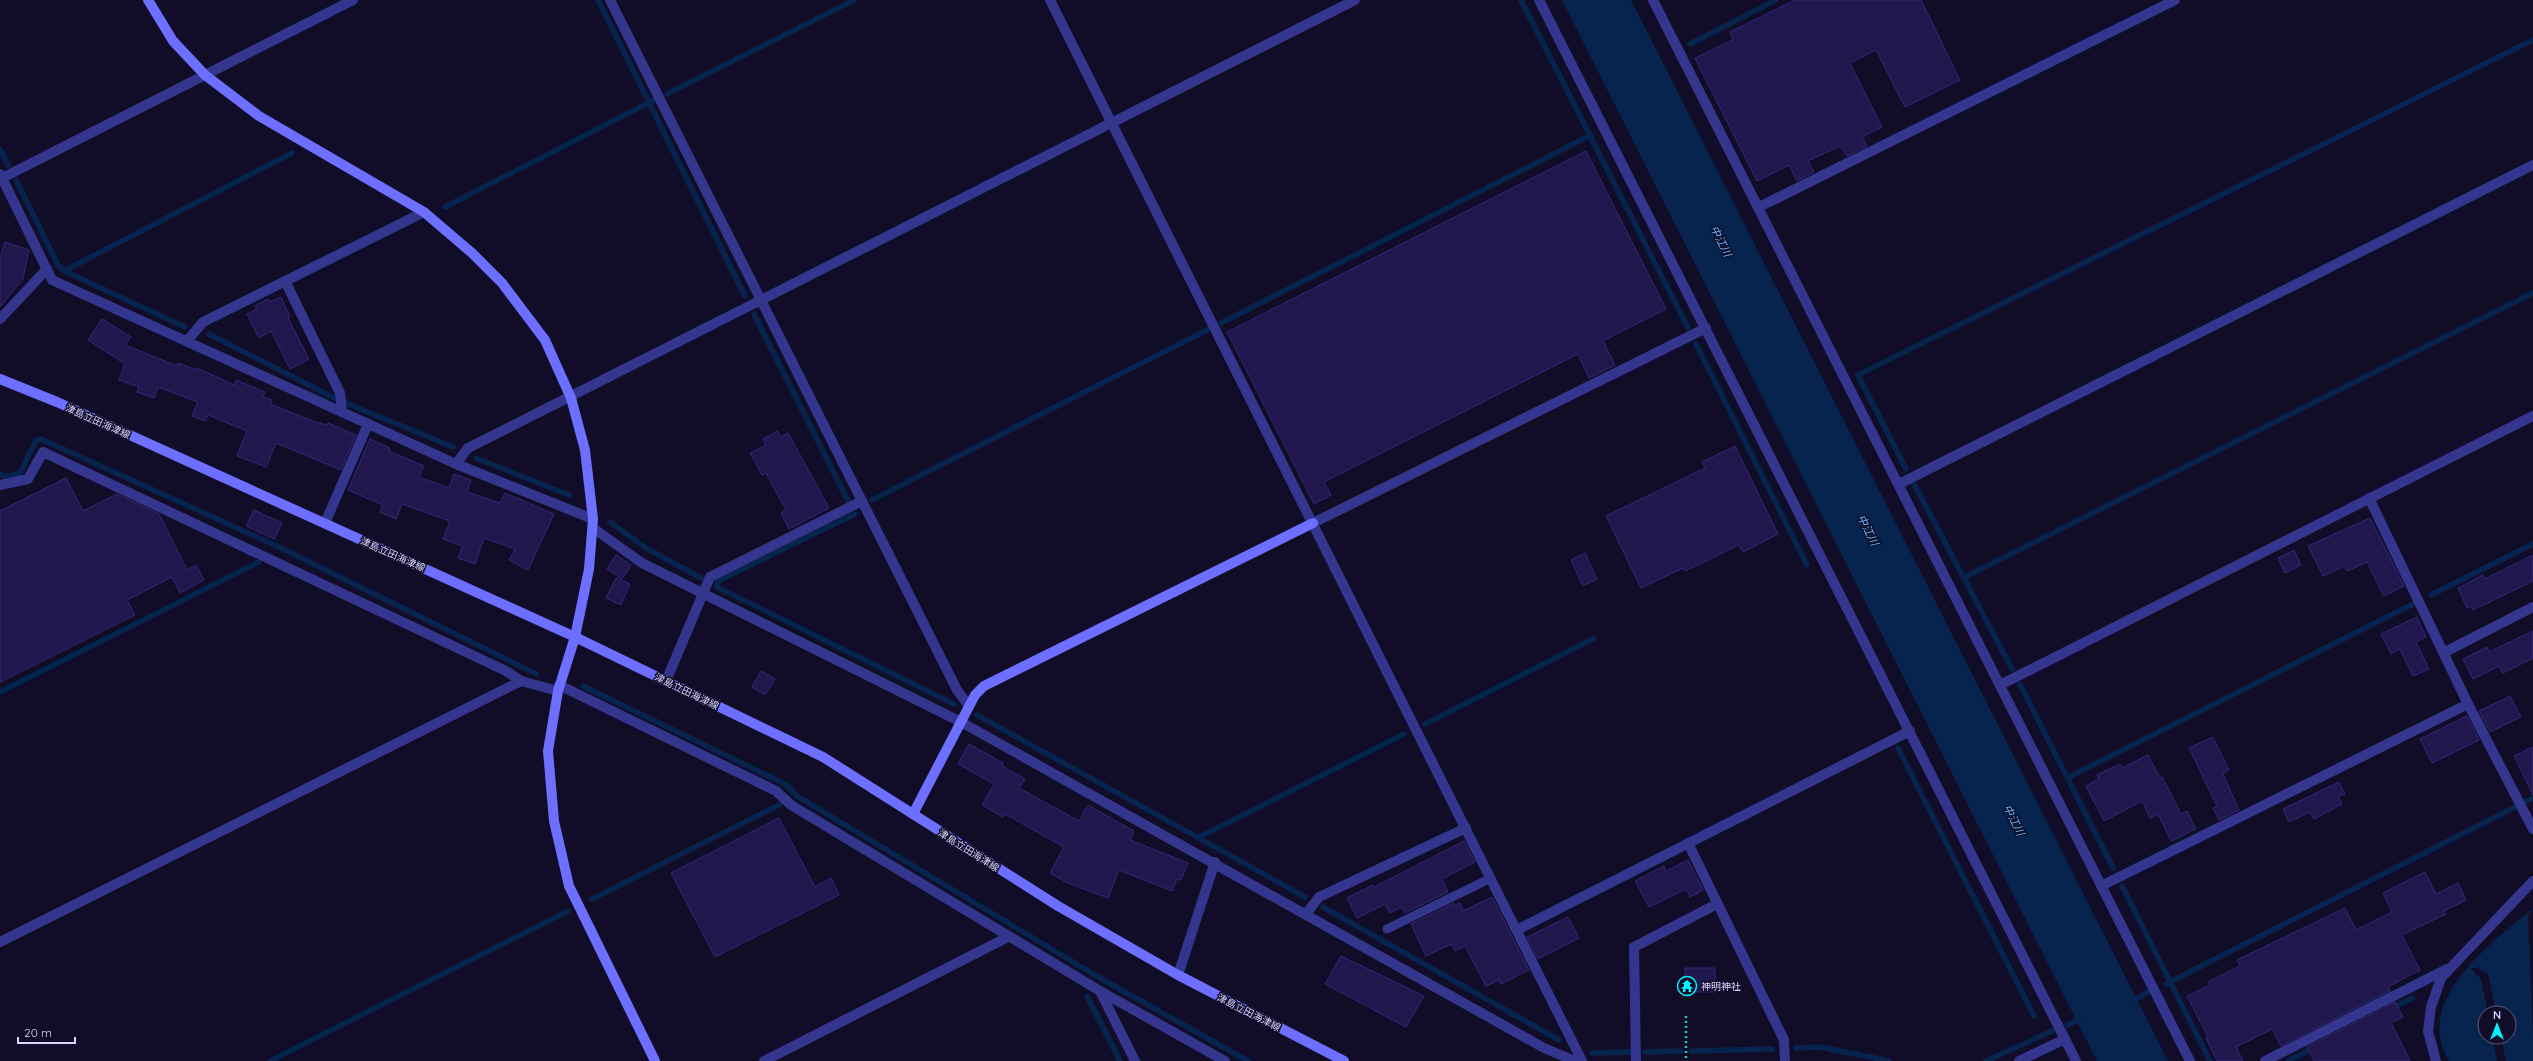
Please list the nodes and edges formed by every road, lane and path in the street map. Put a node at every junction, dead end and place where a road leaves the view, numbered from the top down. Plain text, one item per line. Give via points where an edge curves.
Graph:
1 (148, 0) edge
2 (353, 0) edge
3 (610, 0) edge
4 (1050, 0) edge
5 (1355, 0) edge
6 (1539, 0) edge
7 (1653, 0) edge
8 (2175, 0) edge
9 (205, 75) junction
10 (1113, 123) junction
11 (2533, 164) edge
12 (1, 176) edge
13 (1759, 207) junction
14 (424, 212) junction
15 (47, 269) junction
16 (285, 281) junction
17 (761, 301) junction
18 (0, 319) edge
19 (1706, 328) junction
20 (187, 341) junction
21 (0, 379) edge
22 (571, 398) junction
23 (342, 412) junction
24 (2533, 416) edge
25 (368, 424) junction
26 (456, 464) junction
27 (1899, 484) junction
28 (0, 485) edge
29 (2369, 498) junction
30 (862, 501) junction
31 (325, 523) junction
32 (1314, 523) junction
33 (593, 524) junction
34 (703, 594) junction
35 (2533, 607) edge
36 (575, 637) junction
37 (2445, 652) junction
38 (521, 681) junction
39 (666, 681) junction
40 (2000, 685) junction
41 (559, 688) junction
42 (2468, 704) junction
43 (969, 706) junction
44 (961, 722) junction
45 (1910, 731) junction
46 (913, 814) junction
47 (1466, 828) junction
48 (2533, 828) edge
49 (1688, 843) junction
50 (1215, 862) junction
51 (1491, 878) junction
52 (2533, 881) edge
53 (2102, 886) junction
54 (1717, 904) junction
55 (1306, 914) junction
56 (1387, 929) dead end
57 (1517, 930) junction
58 (1008, 937) junction
59 (0, 942) edge
60 (2452, 966) junction
61 (1178, 975) junction
62 (1100, 991) junction
63 (1686, 1016) dead end
64 (2065, 1039) junction
65 (655, 1061) edge
66 (764, 1061) edge
67 (1135, 1061) edge
68 (1225, 1061) edge
69 (1344, 1061) edge
70 (1575, 1061) edge
71 (1582, 1061) edge
72 (1636, 1061) edge
73 (1686, 1061) edge
74 (1785, 1061) edge
75 (2019, 1061) edge
76 (2076, 1061) edge
77 (2190, 1061) edge
78 (2265, 1061) edge
79 (2436, 1061) edge

1 - 9 street via 173,41
2 - 9 street
3 - 17 street
4 - 10 street
5 - 10 street
6 - 19 street
7 - 13 street
8 - 13 street
9 - 12 street
9 - 14 street via 259,116
10 - 17 street
10 - 32 street
11 - 27 street
12 - 15 street
13 - 27 street
14 - 16 street
14 - 22 street via 502,283 545,340
15 - 18 street
15 - 20 street via 52,280
16 - 20 street via 203,322
16 - 23 street via 340,393
17 - 22 street
17 - 30 street
19 - 32 street
19 - 45 street
20 - 23 street
21 - 31 street, 津島立田海津線 via 57,402
22 - 26 street via 468,448
22 - 33 street via 585,450
23 - 25 street
24 - 29 street
25 - 26 street
25 - 31 street
26 - 33 street
27 - 40 street
28 - 38 street via 28,479 43,452 506,671
29 - 37 street
29 - 40 street
30 - 34 street via 710,577
30 - 43 street via 957,690
31 - 36 street, 津島立田海津線
32 - 43 street via 984,686 974,695
32 - 47 street
33 - 34 street via 642,562
33 - 36 street via 589,569
34 - 39 street
34 - 44 street
35 - 37 street
36 - 39 street, 津島立田海津線
36 - 41 street
37 - 42 street
38 - 41 street
38 - 59 street
39 - 46 street, 津島立田海津線 via 823,757
40 - 53 street
41 - 58 street via 776,791 791,805
41 - 65 street via 548,750 554,821 569,886
42 - 48 street
42 - 53 street
43 - 44 street
44 - 46 street
44 - 50 street
45 - 49 street
45 - 64 street
46 - 61 street, 津島立田海津線 via 1058,906
47 - 51 street
47 - 55 street via 1319,898
49 - 54 street
49 - 57 street
50 - 55 street
50 - 61 street
51 - 56 lane
51 - 57 street
52 - 60 street
53 - 77 street
54 - 72 street via 1634,947
54 - 74 street via 1784,1040
55 - 70 street via 1544,1048
57 - 71 street
58 - 62 street
58 - 66 street
60 - 78 street
60 - 79 street via 2441,978 2431,1007 2428,1031
61 - 69 street, 津島立田海津線
62 - 67 street
62 - 68 street
63 - 73 path
64 - 75 street
64 - 76 street

